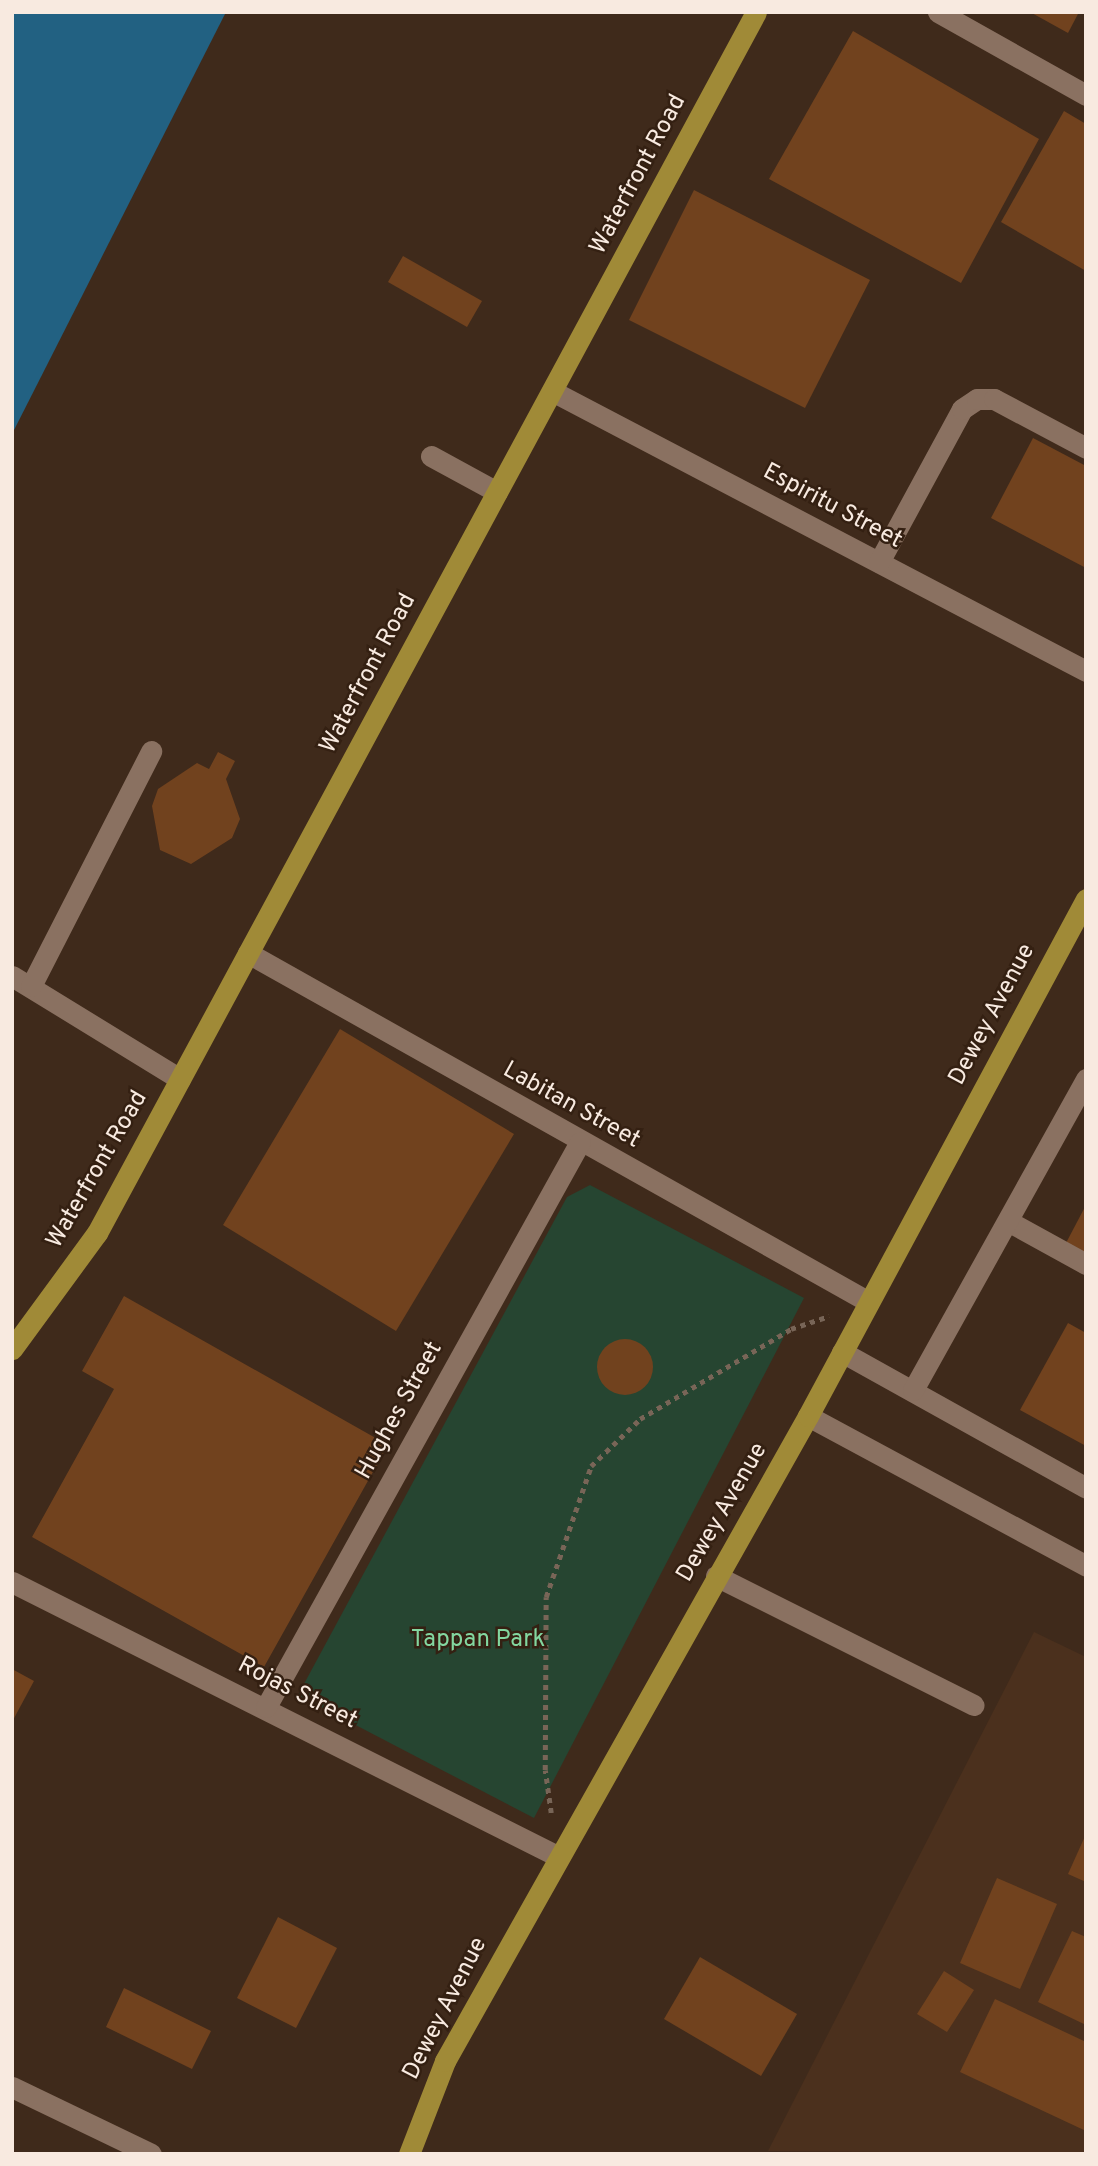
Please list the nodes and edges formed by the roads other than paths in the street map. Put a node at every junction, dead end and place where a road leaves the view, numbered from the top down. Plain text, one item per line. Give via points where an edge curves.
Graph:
1 (756, 12) edge
2 (938, 12) edge
3 (1086, 95) edge
4 (552, 391) junction
5 (1085, 446) edge
6 (431, 456) dead end
7 (497, 492) junction
8 (879, 562) junction
9 (1086, 671) edge
10 (150, 751) dead end
11 (1086, 899) edge
12 (248, 953) junction
13 (12, 976) edge
14 (31, 986) junction
15 (180, 1079) junction
16 (1086, 1079) edge
17 (580, 1142) junction
18 (1007, 1221) junction
19 (1086, 1264) edge
20 (869, 1302) junction
21 (12, 1349) edge
22 (842, 1352) junction
23 (913, 1390) junction
24 (808, 1416) junction
25 (1086, 1488) edge
26 (1086, 1566) edge
27 (716, 1576) junction
28 (12, 1582) edge
29 (974, 1705) dead end
30 (266, 1707) junction
31 (557, 1856) junction
32 (12, 2087) edge
33 (151, 2154) edge
34 (408, 2154) edge

1 - 4 main road, Waterfront Road
2 - 3 street
4 - 7 main road, Waterfront Road
4 - 8 street, Espiritu Street
5 - 8 street via 994,399 977,399 962,409
6 - 7 street
7 - 12 main road, Waterfront Road
8 - 9 street, Espiritu Street
10 - 14 street
11 - 20 main road, Dewey Avenue
12 - 15 main road, Waterfront Road
12 - 17 street, Labitan Street
13 - 14 street
14 - 15 street
15 - 21 main road, Waterfront Road via 97,1233
16 - 18 street
17 - 20 street, Labitan Street
17 - 30 street, Hughes Street
18 - 19 street
18 - 23 street
20 - 22 main road, Dewey Avenue
22 - 23 street
22 - 24 main road, Dewey Avenue
23 - 25 street
24 - 26 street
24 - 27 main road, Dewey Avenue
27 - 29 street
27 - 31 main road, Dewey Avenue
28 - 30 street, Rojas Street
30 - 31 street, Rojas Street
31 - 34 main road, Dewey Avenue via 445,2061
32 - 33 street

